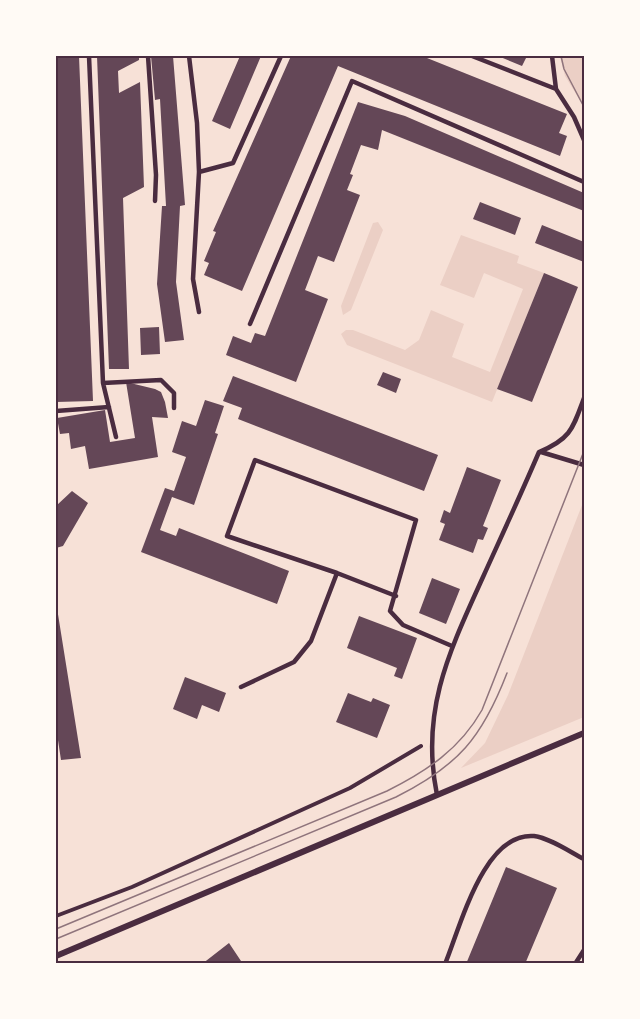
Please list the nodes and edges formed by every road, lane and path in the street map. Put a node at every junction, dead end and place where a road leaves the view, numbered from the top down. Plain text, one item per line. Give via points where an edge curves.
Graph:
1 (89, 56) edge
2 (148, 56) edge
3 (189, 56) edge
4 (281, 56) edge
5 (472, 56) edge
6 (552, 56) edge
7 (556, 89) junction
8 (585, 140) edge
9 (199, 172) junction
10 (585, 182) edge
11 (155, 201) dead end
12 (199, 312) dead end
13 (250, 324) dead end
14 (104, 382) junction
15 (585, 398) edge
16 (109, 407) junction
17 (174, 408) dead end
18 (56, 411) edge
19 (116, 437) dead end
20 (539, 452) junction
21 (585, 465) edge
22 (337, 573) junction
23 (396, 596) junction
24 (452, 646) junction
25 (241, 687) dead end
26 (585, 733) edge
27 (431, 738) junction
28 (437, 795) junction
29 (585, 859) edge
30 (56, 916) edge
31 (585, 950) edge
32 (56, 956) edge
33 (583, 957) edge
34 (445, 963) edge
35 (574, 963) edge

1 - 14 lane
2 - 11 lane
3 - 9 lane
4 - 9 lane via 233,163
5 - 7 lane
6 - 7 lane
7 - 8 lane
9 - 12 lane via 193,279
10 - 13 lane via 352,81
14 - 16 lane
14 - 17 lane via 161,380 174,393
15 - 20 lane via 570,433 555,446
16 - 18 lane
16 - 19 lane
20 - 21 lane
20 - 24 lane
22 - 23 lane
22 - 23 lane via 227,536 255,460 416,520
22 - 25 lane via 311,641 294,662
23 - 24 lane via 390,611 403,625
24 - 27 lane via 435,700
26 - 28 street
27 - 28 lane
27 - 30 path via 393,765 350,788 132,887
28 - 32 street
29 - 34 lane via 537,836 518,836 502,846 487,864
31 - 33 lane
33 - 35 lane

